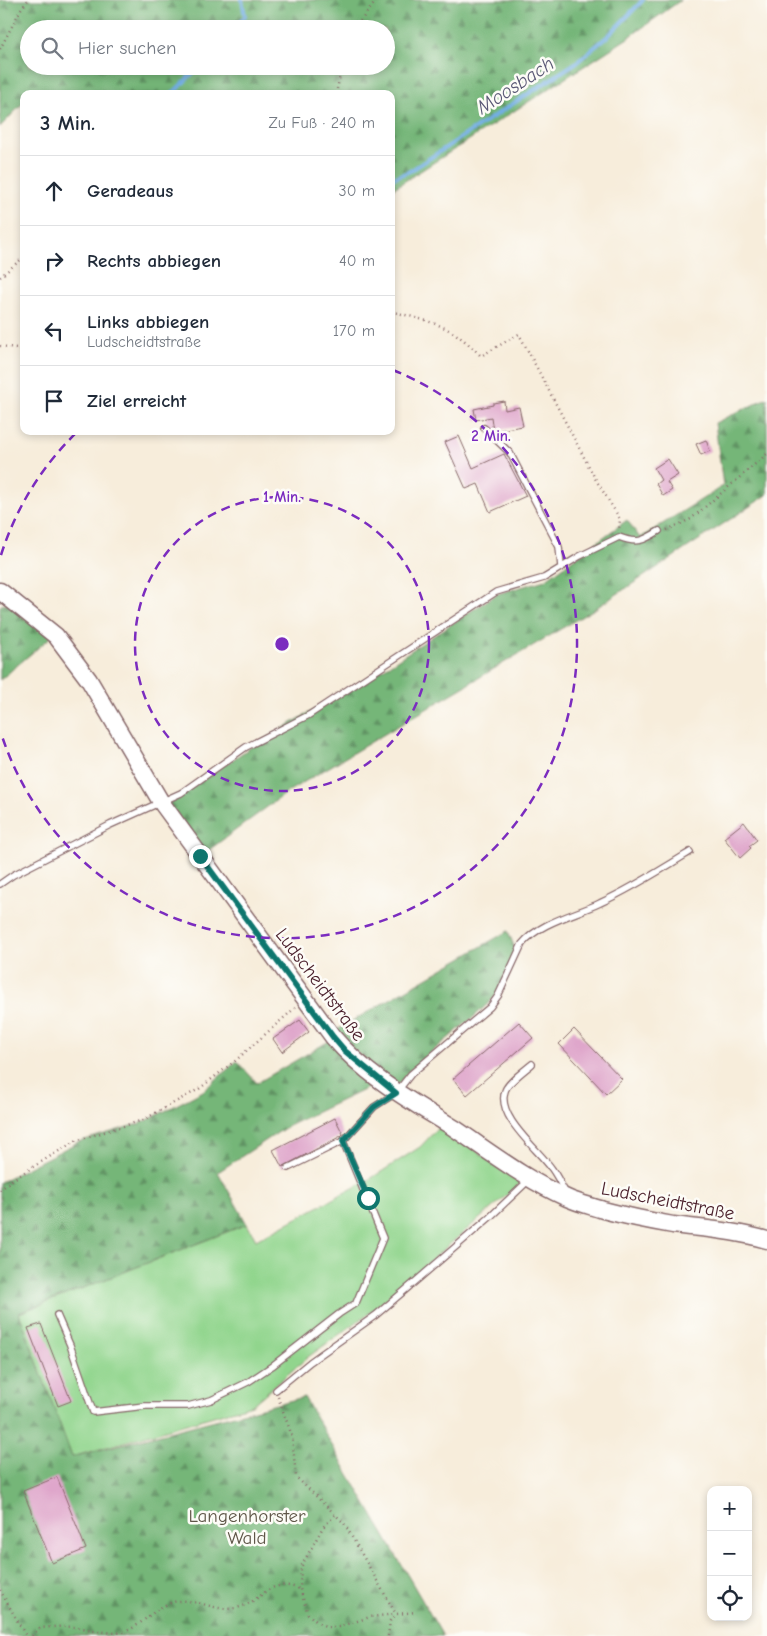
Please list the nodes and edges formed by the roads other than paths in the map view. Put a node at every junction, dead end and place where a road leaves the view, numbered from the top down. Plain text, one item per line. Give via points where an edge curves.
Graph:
1 (484, 428) dead end
2 (659, 531) road end
3 (561, 567) junction
4 (0, 591) edge
5 (161, 802) junction
6 (690, 852) dead end
7 (0, 884) edge
8 (532, 1064) dead end
9 (396, 1093) junction
10 (343, 1141) junction
11 (288, 1168) dead end
12 (530, 1179) junction
13 (568, 1199) junction
14 (767, 1240) edge
15 (57, 1314) dead end
16 (276, 1390) road end

1 - 3 lane via 510,453 559,546
2 - 3 lane via 645,540 631,542 619,537
3 - 5 lane via 544,578 496,592 324,706 246,747 181,793
4 - 5 street, Ludscheidtstraße via 56,636 89,680
5 - 7 lane via 92,834
5 - 9 street, Ludscheidtstraße via 345,1051
6 - 9 lane via 600,903 528,937 490,1007 411,1074
8 - 13 lane via 505,1089 503,1100 521,1134 551,1168
9 - 10 lane via 374,1107
9 - 12 street, Ludscheidtstraße
10 - 11 lane
10 - 15 lane via 382,1238 375,1260 356,1303 248,1382 211,1400 188,1406 145,1406 93,1412
12 - 13 street, Ludscheidtstraße
12 - 16 lane via 409,1287
13 - 14 street, Ludscheidtstraße via 638,1218

